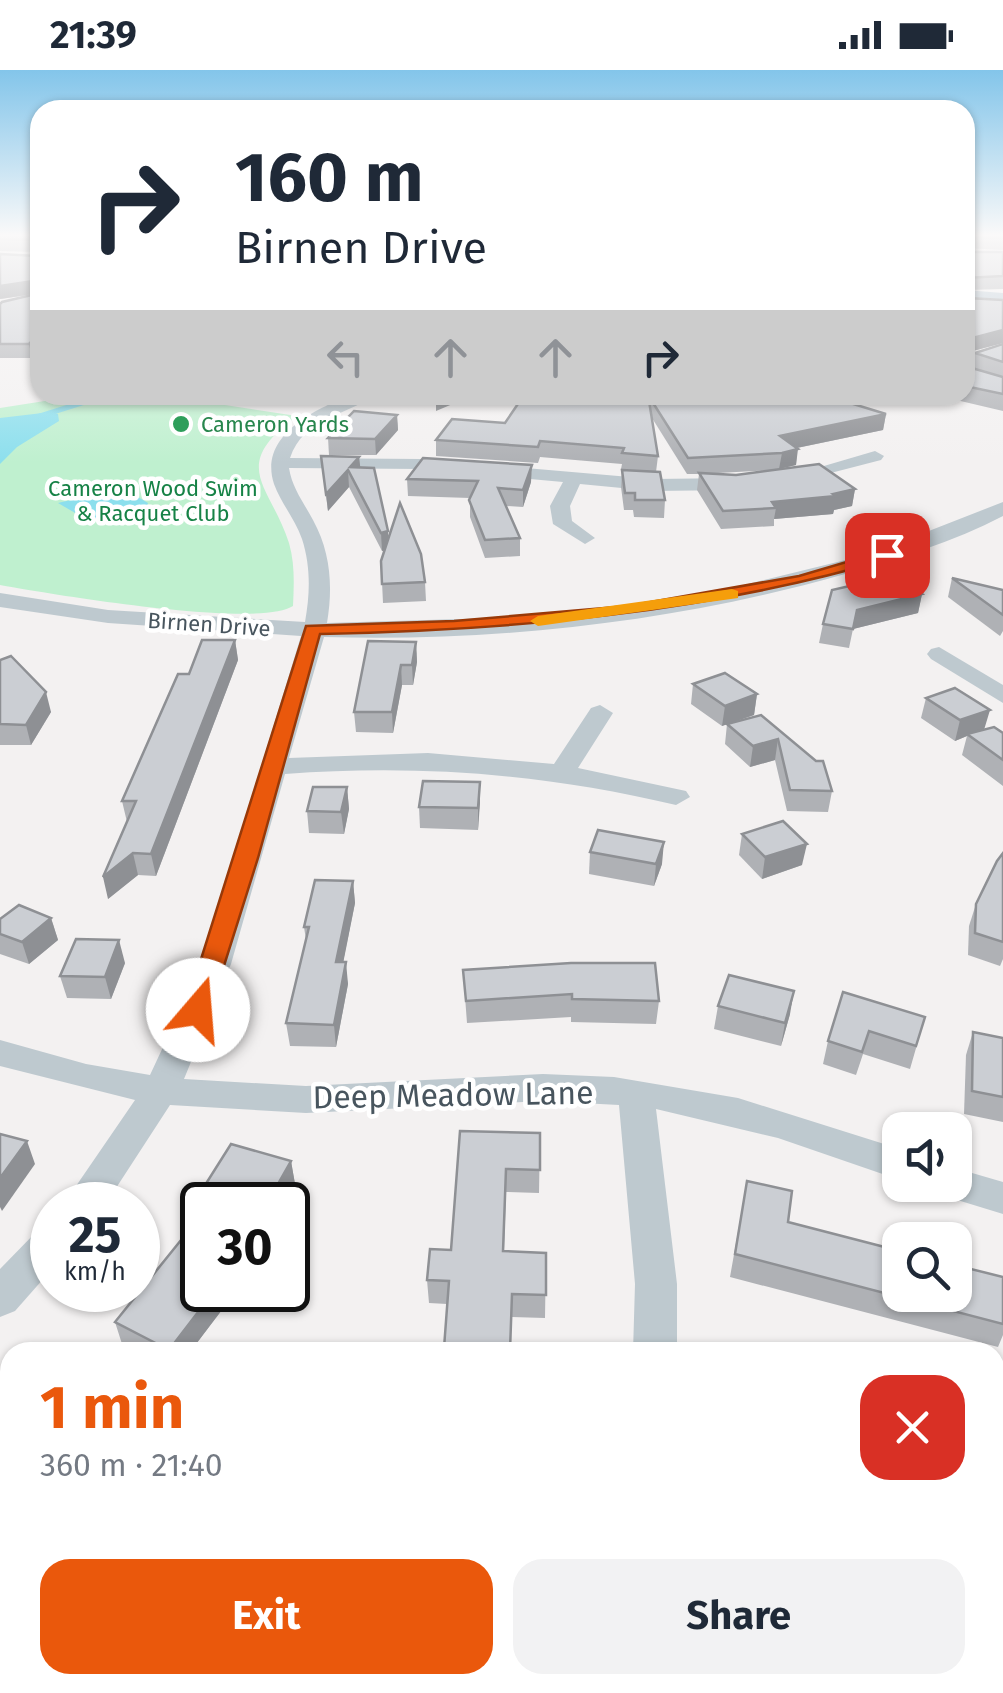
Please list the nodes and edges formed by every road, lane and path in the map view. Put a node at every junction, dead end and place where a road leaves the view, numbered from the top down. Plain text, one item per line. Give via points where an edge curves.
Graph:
1 (1003, 348) edge
2 (975, 365) edge
3 (342, 405) edge
4 (874, 456) dead end
5 (280, 464) junction
6 (574, 478) junction
7 (773, 481) edge
8 (752, 483) edge
9 (1002, 509) edge
10 (585, 538) dead end
11 (0, 600) edge
12 (312, 629) junction
13 (939, 654) dead end
14 (1003, 696) edge
15 (600, 713) dead end
16 (273, 767) junction
17 (562, 772) junction
18 (676, 798) dead end
19 (0, 1053) edge
20 (159, 1091) junction
21 (636, 1094) junction
22 (882, 1158) edge
23 (100, 1182) edge
24 (972, 1189) edge
25 (1003, 1198) edge
26 (30, 1266) edge
27 (0, 1298) edge
28 (655, 1342) edge

1 - 2 street
3 - 5 street via 296,433
4 - 7 street
5 - 6 street via 420,464
5 - 12 street via 318,563
6 - 8 street
6 - 10 street via 560,506 563,524
9 - 12 street, Birnen Drive via 859,564 736,594 535,621
11 - 12 street, Birnen Drive via 132,619
12 - 16 street
13 - 14 street
15 - 17 street
16 - 17 street via 456,758
16 - 20 street via 198,1010
17 - 18 street
19 - 20 street, Deep Meadow Lane
20 - 21 street, Deep Meadow Lane via 353,1100 503,1088
20 - 23 street
21 - 22 street, Deep Meadow Lane via 728,1107
21 - 28 street via 656,1284
24 - 25 street
26 - 27 street

